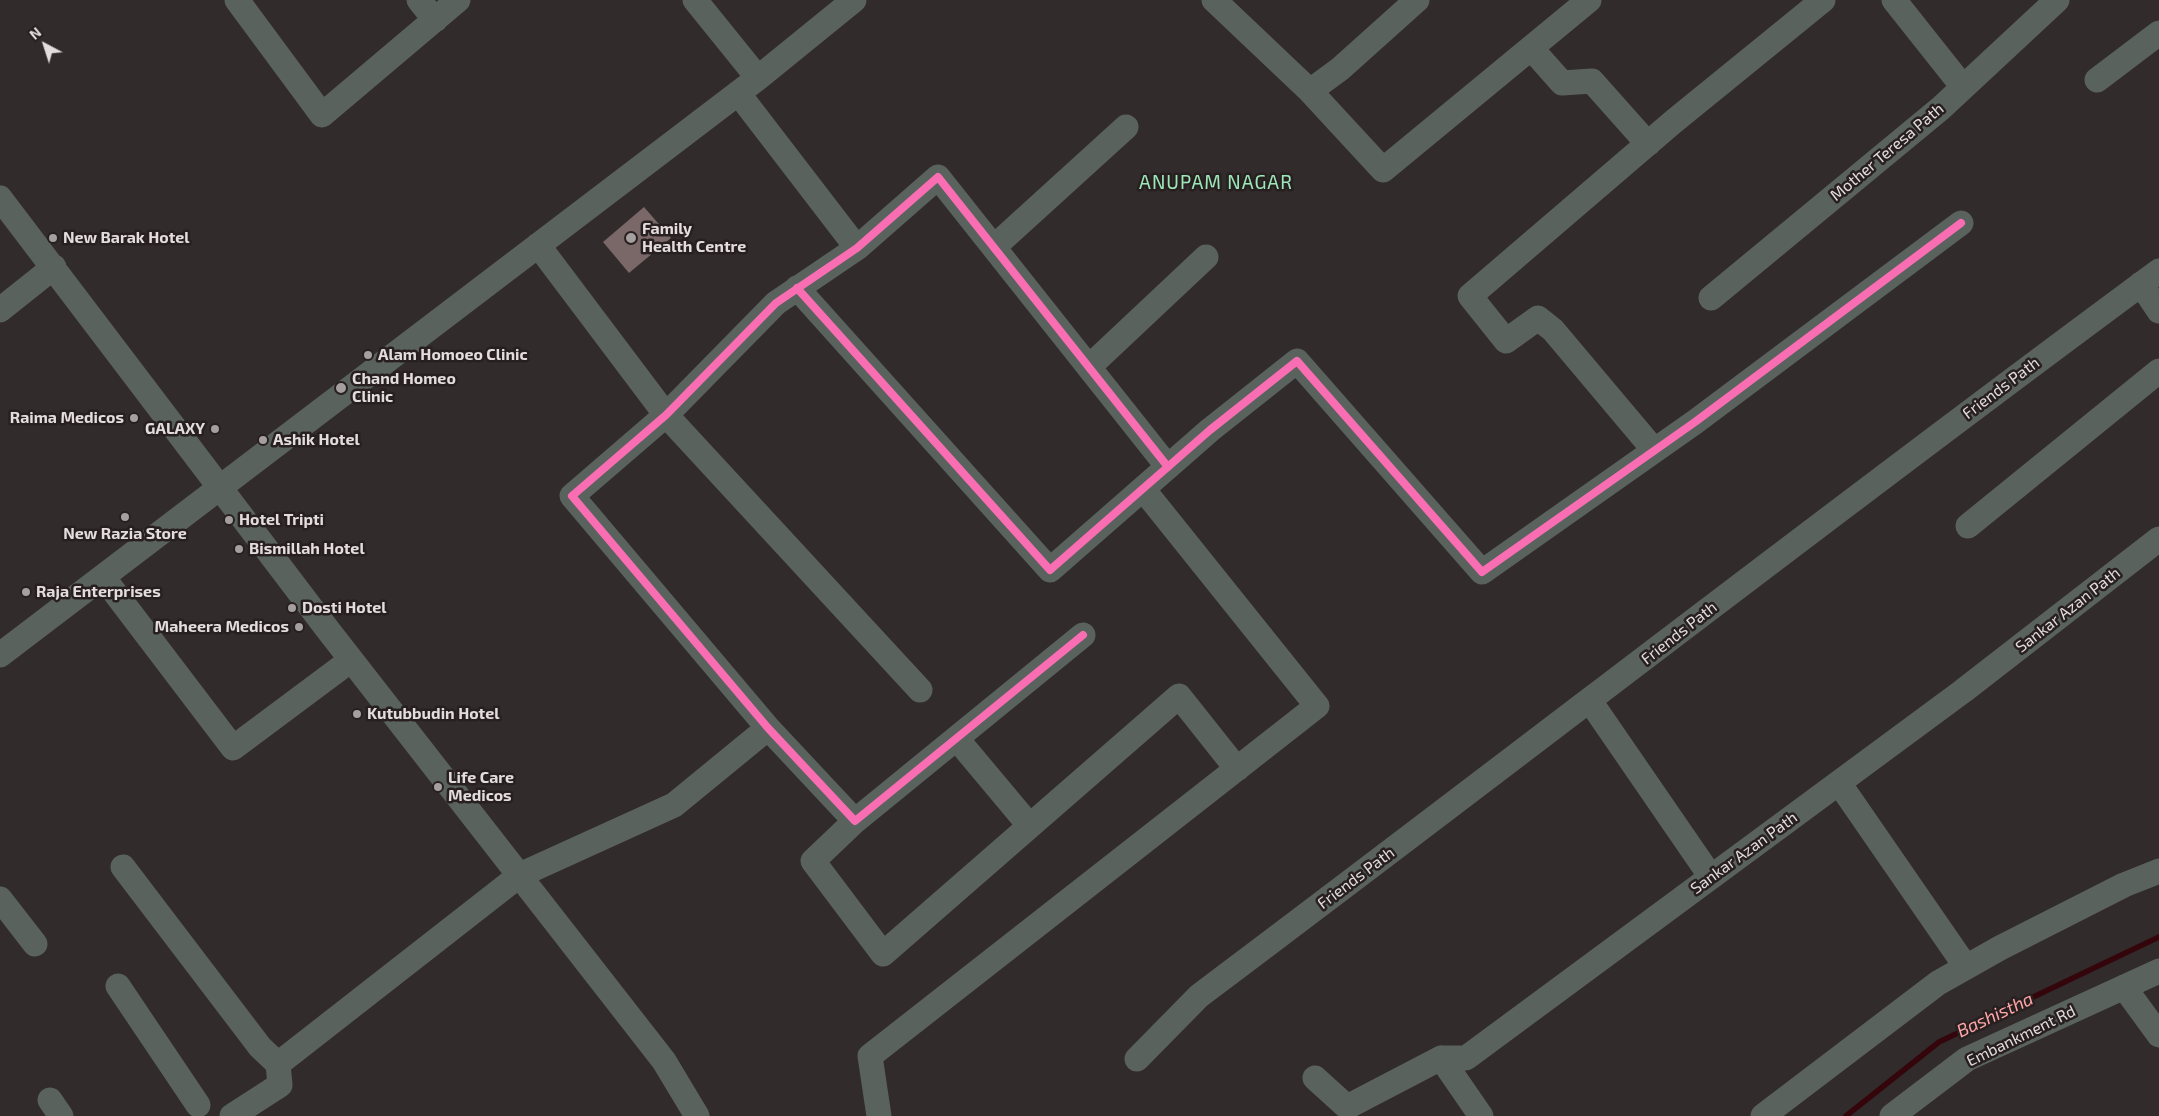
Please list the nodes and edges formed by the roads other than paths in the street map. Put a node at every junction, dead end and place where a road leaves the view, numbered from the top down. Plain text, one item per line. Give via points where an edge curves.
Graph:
1 (237, 0) edge
2 (419, 0) edge
3 (458, 0) edge
4 (695, 0) edge
5 (854, 0) edge
6 (1214, 0) edge
7 (1417, 0) edge
8 (1589, 0) edge
9 (1823, 0) edge
10 (1894, 0) edge
11 (2057, 0) edge
12 (435, 20) junction
13 (2159, 33) edge
14 (1531, 48) junction
15 (758, 78) junction
16 (2097, 80) dead end
17 (1963, 87) junction
18 (1310, 92) junction
19 (738, 93) junction
20 (1126, 127) dead end
21 (1648, 144) junction
22 (0, 198) edge
23 (1961, 223) dead end
24 (538, 245) junction
25 (994, 247) junction
26 (857, 248) junction
27 (1206, 257) dead end
28 (54, 267) junction
29 (2150, 278) edge
30 (797, 288) junction
31 (1711, 298) dead end
32 (0, 310) edge
33 (2159, 311) edge
34 (1089, 367) junction
35 (2159, 371) edge
36 (666, 415) junction
37 (1654, 450) junction
38 (1168, 467) junction
39 (220, 488) junction
40 (1143, 489) junction
41 (1968, 526) dead end
42 (2159, 539) edge
43 (103, 577) junction
44 (1083, 635) dead end
45 (0, 655) edge
46 (351, 660) junction
47 (920, 690) dead end
48 (1590, 701) junction
49 (768, 728) junction
50 (957, 739) junction
51 (1237, 769) junction
52 (1839, 783) junction
53 (855, 821) junction
54 (1029, 826) junction
55 (122, 867) dead end
56 (2159, 872) edge
57 (520, 875) junction
58 (1711, 877) junction
59 (0, 899) edge
60 (35, 944) dead end
61 (1966, 967) junction
62 (2159, 971) edge
63 (118, 986) dead end
64 (2124, 987) junction
65 (2159, 1035) edge
66 (1441, 1058) junction
67 (1137, 1059) dead end
68 (278, 1064) junction
69 (1315, 1078) dead end
70 (197, 1112) edge
71 (232, 1116) edge
72 (697, 1116) edge
73 (879, 1116) edge
74 (1481, 1116) edge
75 (1763, 1116) edge
76 (1892, 1116) edge

1 - 12 street via 322,115
2 - 12 street
3 - 12 street
4 - 15 street
5 - 15 street
6 - 18 street
7 - 18 street
8 - 14 street
9 - 21 street
10 - 17 street
11 - 17 street, Mother Teresa Path
13 - 16 street
14 - 18 street via 1383,170
14 - 21 street via 1562,82 1592,81
15 - 19 street
17 - 31 street, Mother Teresa Path
19 - 24 street
19 - 26 street
20 - 25 street
21 - 37 street via 1470,296 1506,341 1538,318 1553,330
22 - 28 street
23 - 37 street
24 - 36 street
24 - 39 street
25 - 26 street via 938,178
25 - 34 street
26 - 30 street
27 - 34 street
28 - 32 street
28 - 39 street
29 - 33 street
29 - 48 street, Friends Path via 1976,406
30 - 36 street via 776,303
30 - 40 street via 1050,570
34 - 38 street
35 - 41 street
36 - 47 street
36 - 49 street via 572,496
37 - 38 street via 1482,572 1297,361
38 - 40 street
39 - 43 street
39 - 46 street
40 - 51 street via 1317,706
42 - 52 street, Sankar Azan Path
43 - 45 street
43 - 46 street via 233,748
44 - 50 street
46 - 57 street
48 - 58 street
48 - 67 street, Friends Path via 1199,996
49 - 53 street
49 - 57 street via 674,805
50 - 53 street
50 - 54 street
51 - 54 street via 1179,696
51 - 73 street via 870,1056
52 - 58 street, Sankar Azan Path
52 - 61 street
53 - 54 street via 813,861 883,954
55 - 68 street via 260,1047
56 - 61 street via 2116,890
57 - 68 street
57 - 72 street via 664,1060
58 - 66 street, Sankar Azan Path via 1466,1058
59 - 60 street
61 - 75 street via 1938,983
62 - 64 street, Embankment Rd
63 - 70 street
64 - 65 street
64 - 76 street, Embankment Rd via 1967,1060
66 - 69 street, Sankar Azan Path via 1347,1107
66 - 74 street
68 - 71 street via 280,1086

